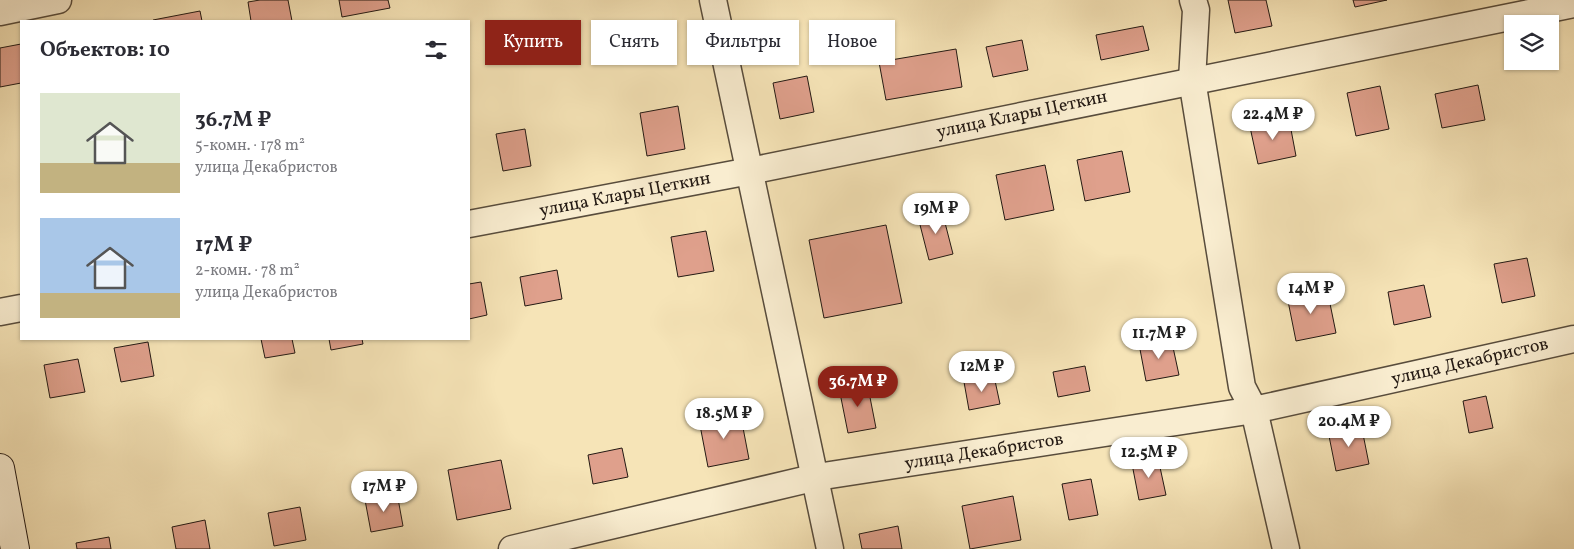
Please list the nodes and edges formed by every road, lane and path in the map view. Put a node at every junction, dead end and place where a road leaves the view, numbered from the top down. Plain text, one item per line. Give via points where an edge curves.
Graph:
1 (58, 0) edge
2 (713, 0) edge
3 (1193, 0) edge
4 (1574, 4) edge
5 (0, 12) edge
6 (1192, 80) junction
7 (750, 172) junction
8 (470, 224) edge
9 (20, 308) edge
10 (0, 312) edge
11 (1574, 339) edge
12 (1254, 410) junction
13 (0, 468) edge
14 (817, 477) junction
15 (15, 549) edge
16 (512, 549) edge
17 (830, 549) edge
18 (1286, 549) edge

1 - 5 street
2 - 7 street
3 - 6 street via 1196,10
4 - 6 street, улица Клары Цеткин
6 - 7 street, улица Клары Цеткин
6 - 12 street via 1242,387
7 - 8 street, улица Клары Цеткин
7 - 14 street
9 - 10 street
11 - 12 street, улица Декабристов
12 - 14 street, улица Декабристов
12 - 18 street
13 - 15 main road
14 - 16 street, улица Декабристов
14 - 17 street

